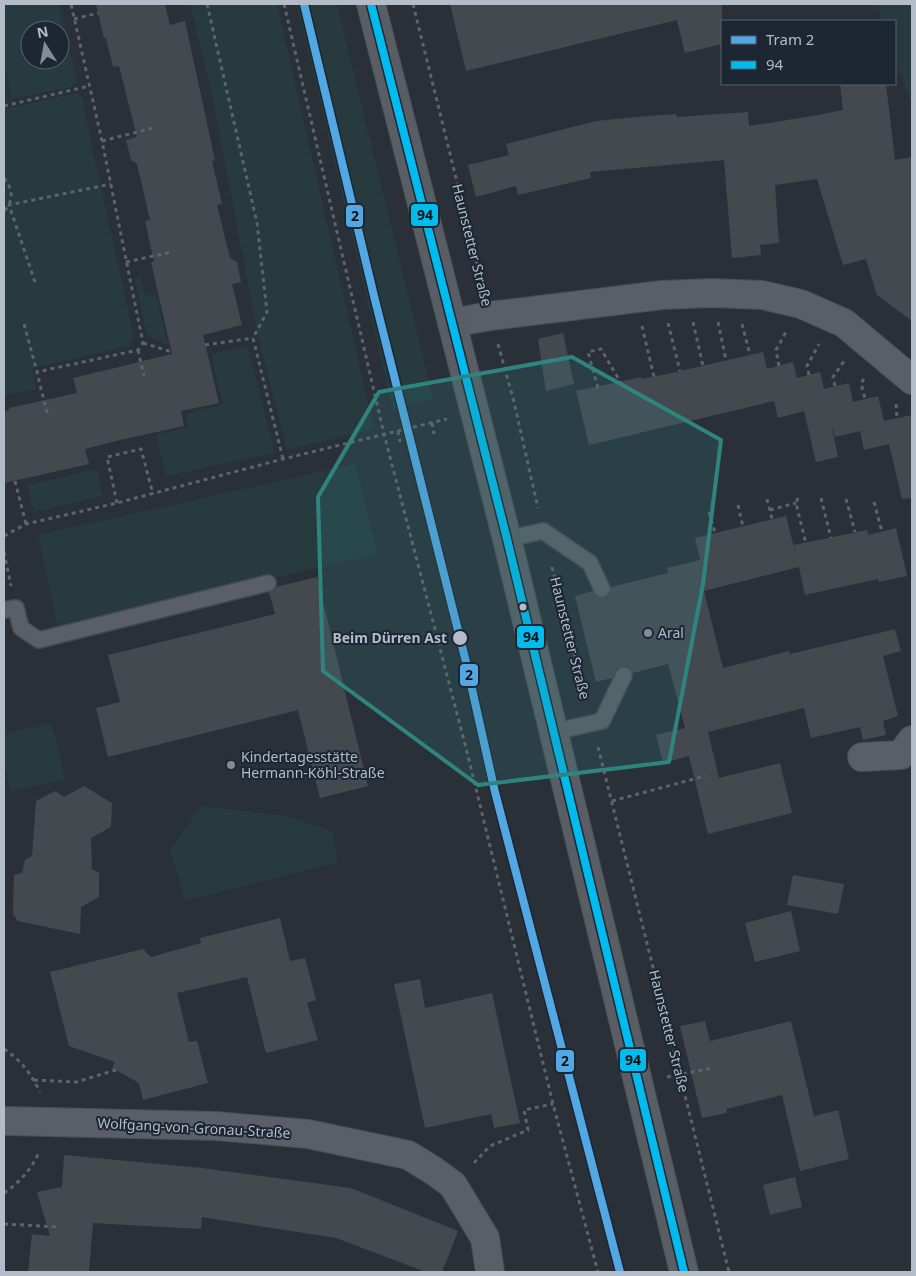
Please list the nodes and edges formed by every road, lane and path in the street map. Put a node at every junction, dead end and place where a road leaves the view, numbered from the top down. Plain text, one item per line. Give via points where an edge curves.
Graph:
1 (71, 4) edge
2 (207, 4) edge
3 (284, 4) edge
4 (371, 4) edge
5 (413, 4) edge
6 (98, 13) dead end
7 (74, 19) junction
8 (90, 86) junction
9 (4, 106) edge
10 (153, 128) dead end
11 (102, 140) junction
12 (4, 178) edge
13 (111, 184) junction
14 (9, 205) junction
15 (4, 211) edge
16 (172, 252) dead end
17 (126, 262) junction
18 (34, 282) dead end
19 (674, 295) junction
20 (801, 304) junction
21 (490, 316) junction
22 (452, 323) junction
23 (24, 324) dead end
24 (253, 338) junction
25 (142, 343) junction
26 (205, 345) dead end
27 (138, 350) junction
28 (172, 352) dead end
29 (726, 360) dead end
30 (703, 366) dead end
31 (779, 366) dead end
32 (680, 371) dead end
33 (38, 372) junction
34 (144, 376) dead end
35 (654, 377) dead end
36 (912, 380) edge
37 (621, 382) dead end
38 (598, 388) dead end
39 (47, 413) dead end
40 (432, 422) dead end
41 (398, 431) dead end
42 (384, 434) junction
43 (434, 434) dead end
44 (400, 442) dead end
45 (283, 459) junction
46 (15, 481) dead end
47 (153, 494) junction
48 (767, 498) dead end
49 (798, 498) dead end
50 (821, 498) dead end
51 (846, 498) dead end
52 (874, 502) dead end
53 (117, 503) junction
54 (796, 503) junction
55 (738, 505) dead end
56 (770, 510) junction
57 (709, 512) dead end
58 (772, 519) dead end
59 (26, 524) junction
60 (743, 527) dead end
61 (543, 531) junction
62 (855, 532) dead end
63 (882, 532) dead end
64 (715, 533) dead end
65 (4, 536) edge
66 (831, 538) dead end
67 (507, 539) junction
68 (806, 544) dead end
69 (4, 552) edge
70 (268, 583) dead end
71 (602, 589) dead end
72 (10, 609) edge
73 (450, 667) dead end
74 (444, 668) junction
75 (624, 675) dead end
76 (592, 723) junction
77 (553, 732) junction
78 (912, 740) edge
79 (862, 757) dead end
80 (705, 776) dead end
81 (611, 801) junction
82 (713, 1068) dead end
83 (116, 1070) dead end
84 (680, 1074) junction
85 (34, 1080) dead end
86 (639, 1084) junction
87 (553, 1104) junction
88 (5, 1121) edge
89 (452, 1185) junction
90 (4, 1224) edge
91 (59, 1227) dead end
92 (490, 1272) edge
93 (598, 1272) edge
94 (684, 1272) edge
95 (729, 1272) edge

1 - 7 path
2 - 24 path via 257,223 266,312
3 - 42 path
4 - 22 main road
5 - 21 path, Haunstetter Straße
6 - 7 path
7 - 8 path
8 - 9 path
8 - 11 path
10 - 11 path
11 - 13 path
12 - 14 path via 11,191
13 - 14 path
13 - 17 path
14 - 15 path
14 - 18 path
16 - 17 path
17 - 25 path
19 - 20 street via 762,296
19 - 21 street
19 - 29 path
19 - 30 path
19 - 32 path
19 - 35 path
20 - 31 path via 776,350
20 - 36 street via 844,323
21 - 22 street
21 - 61 path, Haunstetter Straße via 514,402
22 - 67 main road
23 - 33 path
24 - 26 path
24 - 45 path
25 - 27 path
25 - 28 path
27 - 33 path
27 - 34 path
33 - 39 path
37 - 38 path via 601,349 588,352
40 - 43 path
41 - 44 path
42 - 45 path
42 - 74 path
45 - 47 path
46 - 59 path
47 - 53 path
47 - 53 path via 142,449 107,457
48 - 56 path
49 - 54 path
50 - 66 path
51 - 62 path
52 - 63 path
53 - 59 path
54 - 56 path
54 - 68 path
55 - 60 path
56 - 58 path
57 - 64 path
59 - 65 path
61 - 67 lane
61 - 71 lane via 590,563
61 - 76 path, Haunstetter Straße
67 - 77 main road
69 - 72 path
70 - 72 lane via 39,640 21,628
73 - 74 path
74 - 87 path
75 - 76 lane via 602,721
76 - 77 lane
76 - 81 path, Haunstetter Straße
77 - 86 main road
78 - 79 street via 901,755
80 - 81 path
81 - 84 path, Haunstetter Straße
82 - 84 path
83 - 85 path via 76,1082
84 - 86 path
84 - 95 path, Haunstetter Straße
86 - 94 main road
87 - 89 path via 524,1110 528,1130 490,1146
87 - 93 path
88 - 89 street, Wolfgang-von-Gronau-Straße via 216,1126 308,1134 408,1155
89 - 92 street, Wolfgang-von-Gronau-Straße via 485,1238
90 - 91 path

